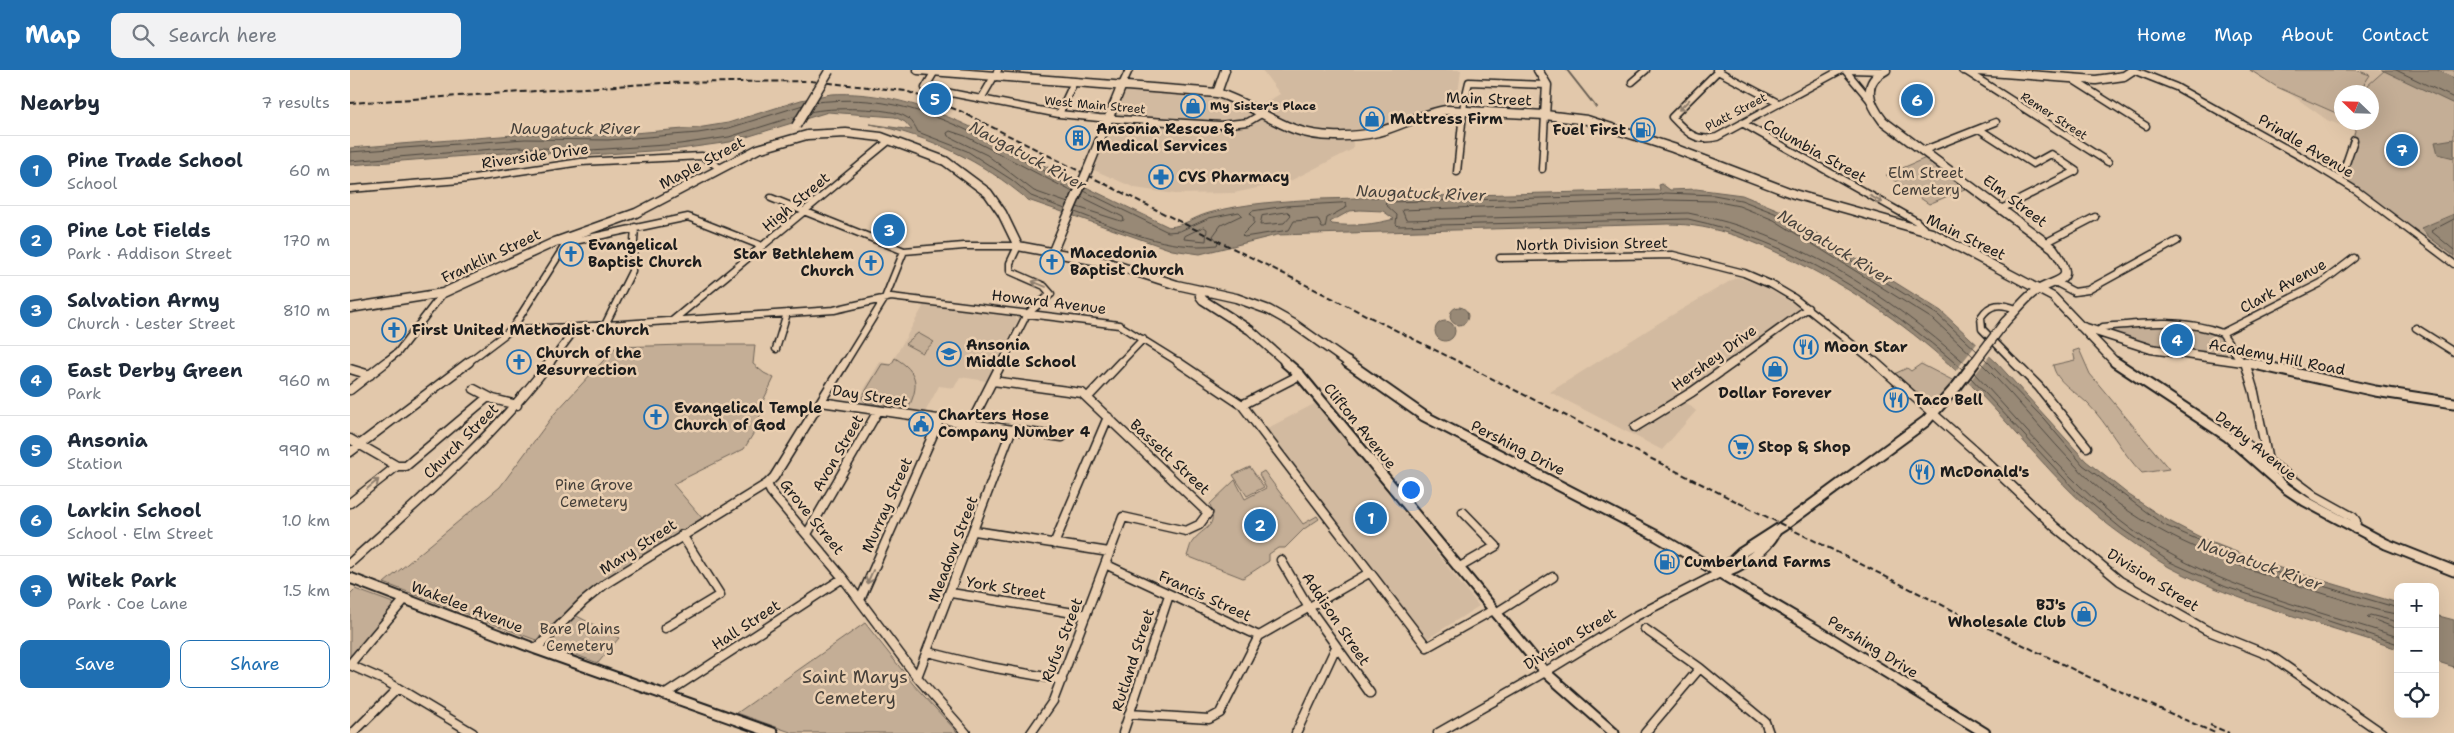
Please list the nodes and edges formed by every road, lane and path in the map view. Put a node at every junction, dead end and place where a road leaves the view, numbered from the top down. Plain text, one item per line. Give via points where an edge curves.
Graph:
1 (829, 70) edge
2 (918, 70) edge
3 (1129, 70) edge
4 (1226, 70) edge
5 (1538, 70) edge
6 (1646, 70) edge
7 (1718, 70) edge
8 (1841, 70) edge
9 (1844, 70) edge
10 (1851, 70) edge
11 (1964, 70) edge
12 (2133, 70) edge
13 (935, 71) junction
14 (1884, 71) edge
15 (1987, 71) edge
16 (996, 73) edge
17 (2075, 81) junction
18 (1074, 82) junction
19 (1632, 82) dead end
20 (1122, 85) junction
21 (1547, 85) junction
22 (1217, 93) junction
23 (981, 99) junction
24 (1870, 100) junction
25 (1778, 103) junction
26 (1464, 109) junction
27 (1263, 113) junction
28 (1059, 114) junction
29 (1545, 115) junction
30 (1109, 118) junction
31 (1996, 122) dead end
32 (1742, 124) junction
33 (796, 126) joint
34 (2146, 126) dead end
35 (1979, 128) junction
36 (791, 138) junction
37 (890, 140) junction
38 (2354, 140) dead end
39 (1922, 151) junction
40 (2108, 162) dead end
41 (720, 168) junction
42 (1542, 169) dead end
43 (1457, 172) dead end
44 (2340, 181) junction
45 (350, 190) edge
46 (770, 198) dead end
47 (2003, 208) junction
48 (804, 212) junction
49 (2095, 217) dead end
50 (635, 227) junction
51 (1926, 231) junction
52 (2177, 241) dead end
53 (555, 242) junction
54 (2047, 242) junction
55 (565, 243) junction
56 (762, 246) junction
57 (1018, 246) junction
58 (904, 251) junction
59 (1053, 251) junction
60 (1500, 258) dead end
61 (2354, 258) dead end
62 (2454, 264) edge
63 (2057, 283) junction
64 (2040, 289) junction
65 (1201, 290) junction
66 (443, 293) junction
67 (1216, 293) junction
68 (885, 298) junction
69 (1214, 306) junction
70 (350, 308) edge
71 (1808, 308) junction
72 (2016, 309) junction
73 (787, 313) junction
74 (1027, 314) junction
75 (672, 321) junction
76 (605, 325) junction
77 (577, 327) junction
78 (2416, 328) dead end
79 (512, 329) junction
80 (2083, 330) junction
81 (2097, 332) junction
82 (2222, 333) junction
83 (1143, 339) junction
84 (776, 349) dead end
85 (2454, 352) edge
86 (2243, 362) junction
87 (350, 369) edge
88 (370, 375) junction
89 (1300, 375) junction
90 (993, 381) junction
91 (474, 389) dead end
92 (350, 390) edge
93 (488, 396) junction
94 (1088, 397) junction
95 (822, 402) junction
96 (2454, 403) edge
97 (517, 405) junction
98 (1242, 405) junction
99 (878, 411) junction
100 (1933, 415) junction
101 (1108, 417) junction
102 (939, 421) junction
103 (970, 425) junction
104 (1636, 428) dead end
105 (1011, 431) junction
106 (1062, 437) dead end
107 (350, 439) edge
108 (2232, 440) junction
109 (360, 444) junction
110 (2087, 447) dead end
111 (350, 452) edge
112 (2268, 461) junction
113 (397, 466) junction
114 (767, 484) junction
115 (350, 503) edge
116 (1463, 512) dead end
117 (2354, 529) junction
118 (975, 531) junction
119 (807, 534) junction
120 (682, 535) junction
121 (1054, 544) junction
122 (1109, 552) junction
123 (1281, 560) dead end
124 (350, 563) edge
125 (1105, 564) junction
126 (1458, 568) junction
127 (2454, 571) edge
128 (1369, 573) junction
129 (1720, 573) junction
130 (1553, 576) dead end
131 (350, 578) edge
132 (843, 578) junction
133 (951, 593) junction
134 (1169, 595) junction
135 (405, 599) junction
136 (860, 600) junction
137 (1309, 608) junction
138 (1495, 612) junction
139 (1086, 615) junction
140 (665, 628) dead end
141 (1645, 629) dead end
142 (1259, 636) junction
143 (1336, 647) junction
144 (536, 649) junction
145 (928, 652) junction
146 (350, 665) edge
147 (1700, 668) junction
148 (1545, 672) junction
149 (917, 677) junction
150 (1062, 680) junction
151 (398, 688) junction
152 (1370, 693) dead end
153 (664, 695) junction
154 (1129, 714) junction
155 (353, 733) edge
156 (473, 733) edge
157 (772, 733) edge
158 (966, 733) edge
159 (1031, 733) edge
160 (1123, 733) edge
161 (1296, 733) edge
162 (1438, 733) edge
163 (1614, 733) edge
164 (1645, 733) edge
165 (1769, 733) edge
166 (1985, 733) edge
167 (2382, 733) edge

1 - 33 main road, bridge
2 - 13 main road, Main Street
3 - 20 street
4 - 22 main road
5 - 21 main road
6 - 19 street
7 - 25 street
7 -> 32 street, Platt Street via 1672,117 1695,139 1710,139
8 - 25 street, Platt Street
9 - 24 street, Elm Street
10 - 14 street
11 - 15 main road
11 - 40 street, Remer Street
12 - 17 main road via 2122,76
12 - 44 street, Prindle Avenue via 2176,87
13 - 16 main road, Main Street
13 - 23 street, West Main Street via 924,88
14 - 24 main road via 1870,85
15 - 17 main road
16 - 18 main road, Main Street
16 - 23 street
17 - 34 street
18 - 20 main road, Main Street
18 - 28 street
20 - 22 main road, Main Street
20 - 30 main road
21 - 26 street via 1473,81 1467,86
21 - 29 main road
22 - 27 main road, Main Street via 1237,98
23 - 28 street, West Main Street
24 - 39 main road, Elm Street via 1883,121
25 - 32 street, Platt Street
26 - 27 main road, Main Street via 1432,112 1383,131 1356,135 1304,132
26 - 29 main road, Main Street
26 - 43 street
27 - 30 street, West Main Street via 1248,122 1220,125
28 - 30 street, West Main Street
29 - 42 street
29 - 51 main road, Main Street via 1606,125 1794,194
30 - 59 main road, bridge
31 - 35 street
32 -> 51 street, Columbia Street via 1916,221
33 - 36 main road
35 - 39 street
35 - 47 street via 2033,164 2052,154 2076,171
36 - 37 main road via 846,133
36 - 41 main road, Maple Street via 758,149
37 - 48 street, High Street
37 - 57 main road via 945,161 978,184 1002,213
38 - 44 street
39 - 47 main road, Elm Street
41 - 45 street, Riverside Drive via 702,156 581,162 460,180
41 - 53 main road, Maple Street via 636,214
44 - 62 street, Prindle Avenue
46 - 48 street
47 - 54 main road, Elm Street
48 - 56 street, High Street
48 - 58 street
49 - 54 street
50 - 55 street, Franklin Street
50 - 56 street, Franklin Street via 691,217
50 - 76 street via 632,271
51 - 64 main road, Main Street
52 - 63 street via 2088,290 2074,292
53 - 55 street, Franklin Street
53 - 66 main road, Franklin Street
54 - 63 main road, Elm Street via 2064,263 2065,275
55 - 79 street
56 - 75 street, High Street
57 - 58 street
57 - 59 main road, Pershing Drive
74 -> 57 street via 1050,296 1051,291 1010,272 1010,263
58 - 68 street, Grove Street
59 - 65 main road, Pershing Drive via 1109,263
60 - 71 street, North Division Street via 1673,255 1744,273 1772,285
61 - 82 street, Clark Avenue via 2321,283
63 - 64 main road
64 - 72 main road, Division Street
64 - 80 main road, Derby Avenue via 2059,302
65 - 67 main road, Pershing Drive
65 - 69 main road, Clifton Avenue via 1201,298
66 - 70 main road, Franklin Street
66 - 88 street via 398,352
67 - 69 main road
67 - 129 main road, Pershing Drive via 1269,310 1294,324 1424,416 1655,535
68 - 73 street, Howard Avenue via 834,310
68 - 74 street, Howard Avenue
68 - 95 street, Grove Street
69 - 89 main road, Clifton Avenue via 1250,330
71 - 100 street, North Division Street via 1859,347
71 - 104 street, Hershey Drive via 1692,392
72 - 100 main road, Division Street, bridge
72 - 110 street via 2002,303 1989,306 1981,317 1982,329 2039,387
73 - 75 street, Howard Avenue
73 - 84 street
74 - 83 street, Howard Avenue via 1112,324
74 - 90 street
75 - 76 street, Howard Avenue
76 - 77 street, Howard Avenue
77 - 79 street, Howard Avenue
77 - 97 street, Church Street
78 - 85 street
79 - 109 street
80 - 81 main road, Academy Hill Road
80 - 108 main road, Derby Avenue via 2123,369
81 - 82 street via 2102,327 2158,321 2202,324
81 - 86 main road, Academy Hill Road via 2156,350
82 - 86 street
83 - 94 street
83 - 98 street, Howard Avenue
86 - 96 main road, Academy Hill Road via 2375,391
86 - 112 street via 2254,392
87 - 88 street
88 - 92 street
89 - 98 street
89 - 126 main road, Clifton Avenue
90 - 94 street, Bassett Street via 1082,393
90 - 103 street
91 - 93 street
93 - 97 street
93 - 113 street via 414,460 406,466
94 - 101 street, Bassett Street
95 - 99 street, Day Street
95 - 114 street, Grove Street
97 - 124 street, Church Street via 448,476
98 - 128 street, Howard Avenue
99 - 102 street, Day Street
99 - 119 street, Avon Street
100 - 129 main road, Division Street via 1776,531 1770,542 1736,568
100 - 167 street, Division Street via 2054,526 2120,581 2200,627 2271,656
101 - 121 street
101 - 122 street, Bassett Street via 1208,513 1195,529 1186,531 1123,517
102 - 103 street, Day Street
102 -> 136 street, Murray Street
103 - 105 street, Day Street
105 - 106 street, Day Street
105 - 118 street, Meadow Street
107 - 109 street
108 - 112 street via 2246,443
108 - 117 main road, Derby Avenue via 2293,493
109 - 111 street
109 - 113 street
112 - 117 street via 2315,496 2353,518 2356,521
115 -> 113 street
114 - 119 street, Grove Street
114 - 120 street, Mary Street
116 - 126 street via 1496,546
117 - 127 main road, Derby Avenue
118 - 121 street
118 - 133 street, Meadow Street
119 - 132 street, Grove Street
120 - 140 street via 720,595
120 - 144 street, Mary Street via 606,584
121 - 122 street
122 - 125 street, Rufus Street
123 - 137 street, Addison Street
125 - 134 street, Francis Street
125 - 139 street, Rufus Street
126 - 138 main road, Clifton Avenue
128 - 137 street, Francis Street
128 - 138 street, Howard Avenue via 1427,647
129 - 148 street, Division Street via 1636,616
129 - 166 main road, Pershing Drive
130 - 138 street
131 - 135 main road, Wakelee Avenue
132 - 136 street, Grove Street
132 - 153 street, Hall Street
133 - 139 street, York Street
133 - 145 street, Meadow Street
134 - 142 street, Francis Street
134 - 154 street, Rutland Street
135 - 144 main road, Wakelee Avenue
135 - 146 street
136 - 149 street, Grove Street
137 - 142 street, Francis Street
137 - 143 street, Addison Street
138 - 148 main road, Clifton Avenue
139 - 150 street, Rufus Street
141 - 147 street
142 - 154 street via 1216,717
143 - 152 street, Addison Street
143 - 161 street
144 - 153 main road, Wakelee Avenue
145 - 149 street, Meadow Street
145 - 150 street
146 - 151 street
147 - 164 street
147 - 165 street via 1765,722
148 - 162 street, Division Street
148 - 163 main road
149 - 158 street, Grove Street
150 - 159 street, Rufus Street via 1053,702
151 - 155 street
151 - 156 street
153 - 157 main road, Wakelee Avenue
154 - 160 street, Rutland Street

